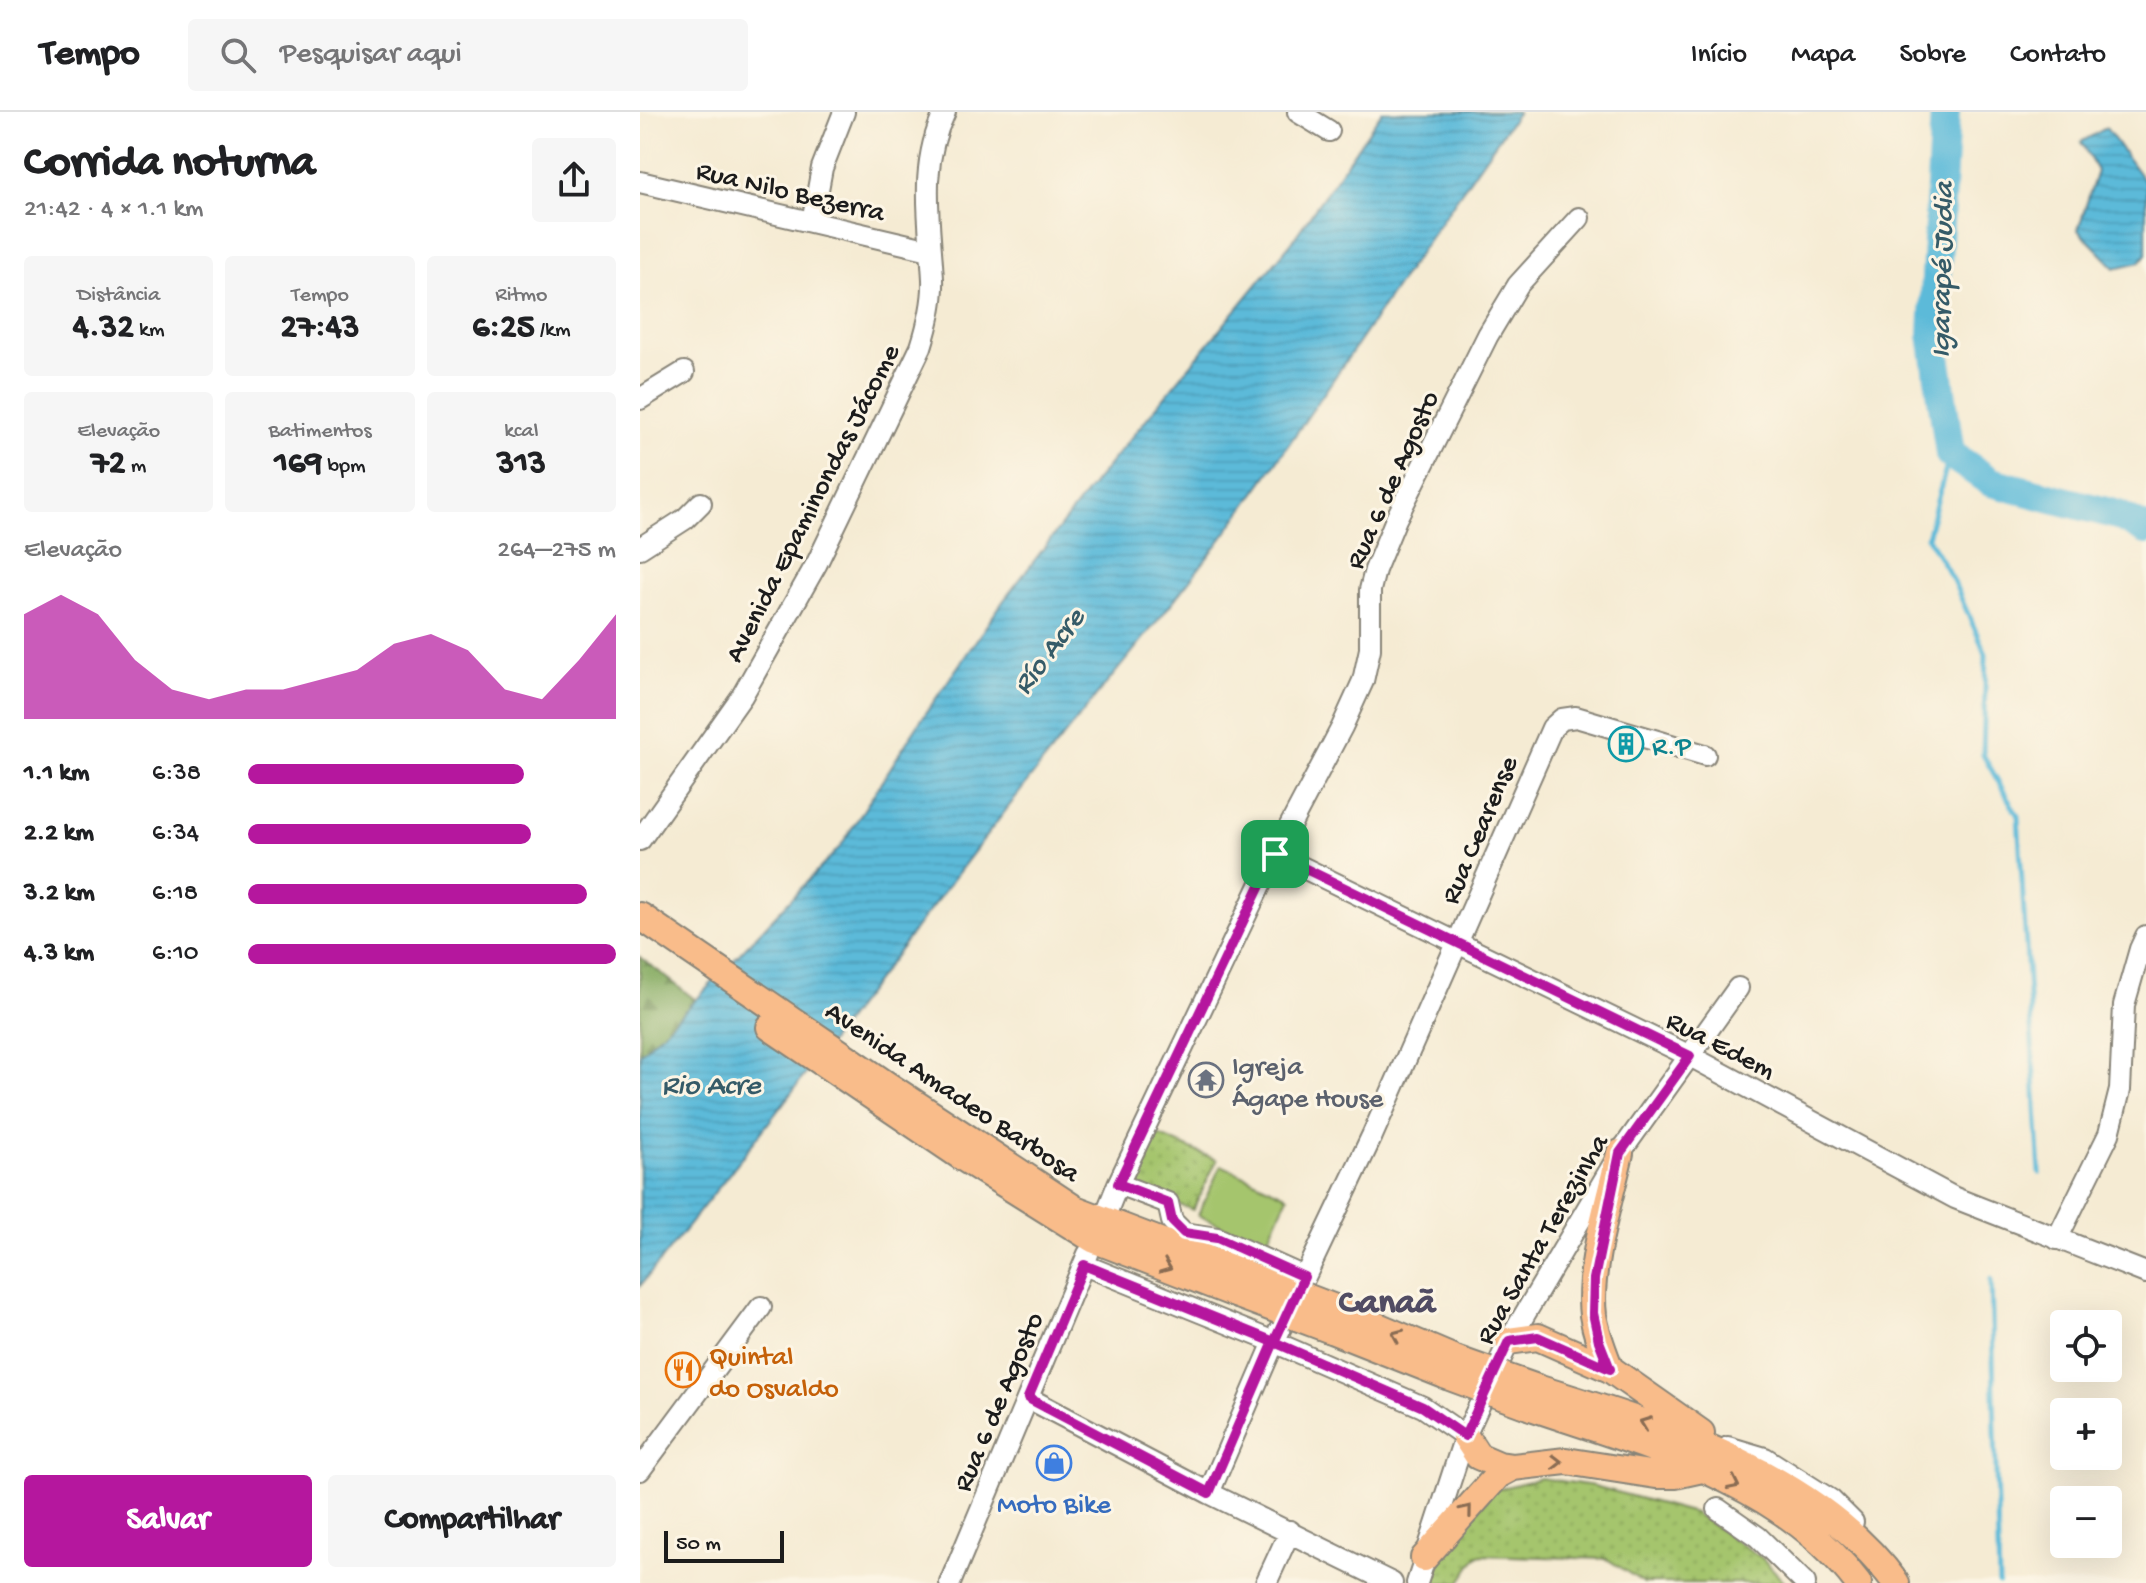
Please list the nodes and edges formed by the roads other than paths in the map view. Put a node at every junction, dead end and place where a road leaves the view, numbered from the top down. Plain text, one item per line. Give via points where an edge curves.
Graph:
1 (844, 112) edge
2 (945, 112) edge
3 (1298, 112) edge
4 (1329, 131) dead end
5 (640, 182) edge
6 (1579, 218) dead end
7 (812, 222) junction
8 (930, 250) junction
9 (684, 372) dead end
10 (640, 399) edge
11 (701, 503) dead end
12 (640, 548) edge
13 (1705, 755) dead end
14 (640, 840) edge
15 (1275, 854) junction
16 (640, 916) edge
17 (640, 935) edge
18 (2146, 936) edge
19 (1458, 945) junction
20 (1738, 988) dead end
21 (1690, 1056) junction
22 (1620, 1153) junction
23 (1118, 1184) junction
24 (1098, 1230) junction
25 (2057, 1239) junction
26 (1084, 1265) junction
27 (2146, 1273) edge
28 (1304, 1277) junction
29 (761, 1307) dead end
30 (1509, 1341) junction
31 (1274, 1342) junction
32 (1610, 1369) junction
33 (1028, 1398) junction
34 (1534, 1398) junction
35 (1465, 1436) junction
36 (1722, 1449) junction
37 (1513, 1467) junction
38 (1703, 1469) junction
39 (640, 1470) edge
40 (1209, 1493) junction
41 (1718, 1509) dead end
42 (1290, 1531) junction
43 (1424, 1558) junction
44 (950, 1583) edge
45 (1266, 1583) edge
46 (1392, 1583) edge
47 (1417, 1583) edge
48 (1805, 1583) edge
49 (1858, 1583) edge
50 (1896, 1583) edge
51 (1910, 1583) edge

1 - 7 street via 822,168
2 - 8 street, Avenida Epaminondas Jácome via 930,156
3 - 4 street
5 - 7 street, Rua Nilo Bezerra
6 - 15 street, Rua 6 de Agosto via 1518,285 1396,519 1370,590 1370,649 1363,681
7 - 8 street, Rua Nilo Bezerra
8 - 14 street, Avenida Epaminondas Jácome via 933,281 927,331 869,458 742,696
9 - 10 street
11 - 12 street
13 - 19 street, Rua Cearense via 1576,717 1562,719 1545,741
15 - 19 street, Rua Edem
15 - 23 street, Rua 6 de Agosto
16 - 24 main road, Avenida Amadeo Barbosa via 1075,1209
17 - 24 main road, Avenida Amadeo Barbosa via 965,1159
18 - 25 street via 2124,1005 2120,1090 2109,1134
19 - 21 street, Rua Edem
19 - 28 street, Rua Cearense
20 - 21 street, Rua Santa Terezinha
21 - 22 street, Rua Santa Terezinha
21 - 25 street, Rua Edem via 1955,1198
22 - 30 street, Rua Santa Terezinha
22 - 32 main road via 1594,1279 1593,1313
23 - 24 street, Rua 6 de Agosto
23 - 28 street via 1168,1203 1172,1221 1184,1233 1217,1238
24 - 26 street, Rua 6 de Agosto
24 - 34 main road, Avenida Amadeo Barbosa, bridge
25 - 27 street, Rua Edem
26 - 31 street
26 - 33 street, Rua 6 de Agosto
28 - 31 street, Rua Cearense
29 - 39 street
30 - 32 main road via 1538,1337
30 - 35 street, Rua Santa Terezinha
31 - 35 street via 1423,1407
31 - 40 street, Rua Cearense
32 - 36 main road
33 - 40 street
33 - 44 street, Rua 6 de Agosto
36 -> 34 main road, Avenida Amadeo Barbosa via 1636,1419
34 - 38 main road, Avenida Amadeo Barbosa
35 - 37 main road via 1478,1456
35 - 43 street, Rua Santa Terezinha
36 - 50 main road, Avenida Amadeo Barbosa via 1842,1527
36 - 51 street via 1765,1458 1831,1500
37 -> 38 main road via 1566,1461 1656,1475
43 -> 37 main road via 1491,1482
38 -> 49 main road, Avenida Amadeo Barbosa via 1790,1518
40 - 42 street
41 - 48 street via 1758,1537
42 - 45 street
42 - 46 street
43 - 47 street, Rua Santa Terezinha

